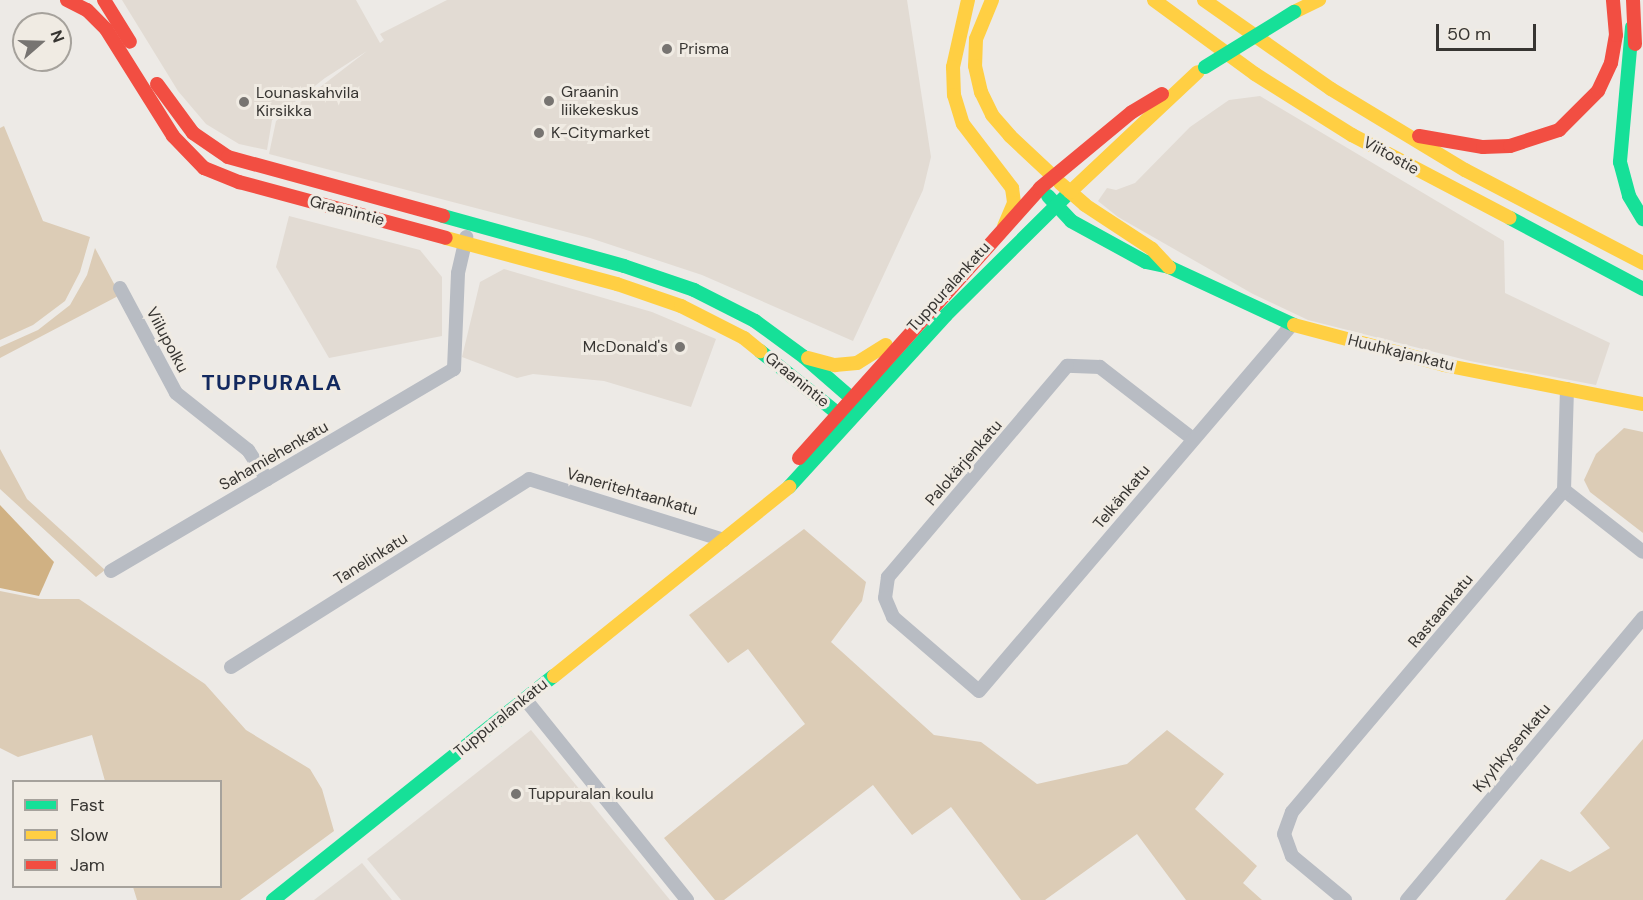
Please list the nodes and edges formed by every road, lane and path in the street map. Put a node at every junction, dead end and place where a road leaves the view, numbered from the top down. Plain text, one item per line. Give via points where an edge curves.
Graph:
1 (66, 0) edge
2 (104, 0) edge
3 (968, 0) edge
4 (992, 0) edge
5 (1154, 0) edge
6 (1204, 0) edge
7 (1319, 0) edge
8 (1613, 0) edge
9 (1627, 0) edge
10 (1633, 0) edge
11 (91, 5) edge
12 (960, 25) junction
13 (1201, 69) junction
14 (1626, 88) junction
15 (1405, 134) junction
16 (1003, 152) dead end
17 (1026, 175) dead end
18 (1055, 178) junction
19 (1040, 188) junction
20 (1070, 192) junction
21 (1057, 205) junction
22 (1643, 219) edge
23 (470, 226) junction
24 (1004, 226) junction
25 (465, 242) junction
26 (1643, 263) edge
27 (1169, 267) junction
28 (120, 288) dead end
29 (1643, 289) edge
30 (917, 322) junction
31 (1292, 325) junction
32 (804, 357) junction
33 (1567, 389) junction
34 (849, 397) junction
35 (1643, 404) edge
36 (836, 412) junction
37 (854, 414) junction
38 (1193, 439) junction
39 (267, 479) junction
40 (529, 479) joint
41 (1564, 490) junction
42 (727, 538) junction
43 (1643, 552) edge
44 (111, 571) dead end
45 (1643, 618) edge
46 (231, 667) dead end
47 (979, 691) joint
48 (525, 699) junction
49 (273, 900) edge
50 (687, 900) edge
51 (1345, 900) edge
52 (1407, 900) edge

1 - 11 main road, Graanintie
2 - 23 main road, Graanintie via 177,113 193,133 228,157
3 - 12 main road
4 - 18 main road, Huuhkajankatu via 976,39 975,66 981,92 1010,136
5 - 29 main road, Viitostie via 1255,74 1352,135
6 - 15 main road, Viitostie via 1331,89
7 - 13 main road, Tuppuralankatu, bridge
8 - 15 main road via 1616,35 1611,63 1598,91 1559,130 1536,140 1501,146
9 - 14 main road via 1632,33
10 - 14 main road via 1636,39
11 - 25 main road, Graanintie via 174,136 204,168 239,182
12 - 16 main road via 962,75 969,105 987,136
12 - 24 main road via 953,67 954,95 963,124 1012,188 1014,203
13 - 18 main road, Tuppuralankatu via 1132,112
13 - 20 main road, Tuppuralankatu
14 - 22 main road via 1620,162 1629,196
15 - 26 main road, Viitostie via 1596,242
17 - 19 main road, Huuhkajankatu
18 - 19 main road, Tuppuralankatu
18 - 20 main road, Huuhkajankatu
19 - 21 main road, Huuhkajankatu
19 - 24 main road, Tuppuralankatu
20 - 21 main road, Tuppuralankatu
20 - 27 main road, Huuhkajankatu via 1152,249
21 - 27 main road, Huuhkajankatu via 1080,226 1146,262
21 - 37 main road, Tuppuralankatu via 954,306
23 - 25 street
23 - 32 main road, Graanintie via 624,266 694,290 755,321
24 - 30 main road, Tuppuralankatu
25 - 36 main road, Graanintie via 617,284 713,320 769,355
25 - 39 street, Sahamiehenkatu via 458,273 454,369
27 - 31 main road, Huuhkajankatu
28 - 39 street, Viilupolku via 177,393 248,450
30 - 32 main road via 856,363 835,365
30 - 34 main road, Tuppuralankatu
31 - 33 main road, Huuhkajankatu via 1444,365
31 - 38 street, Telkänkatu
32 - 34 main road, Graanintie
33 - 35 main road, Huuhkajankatu
33 - 41 street
34 - 36 main road, Tuppuralankatu
34 - 37 main road, Graanintie
36 - 37 main road, Graanintie
36 - 42 main road, Tuppuralankatu via 772,491
37 - 42 main road, Tuppuralankatu via 780,496
38 - 47 street, Telkänkatu
38 - 47 street, Palokärjenkatu via 1100,367 1067,366 888,577 885,598 893,617
39 - 44 street, Sahamiehenkatu
40 - 42 street, Vaneritehtaankatu
40 - 46 street, Tanelinkatu
41 - 43 street
41 - 51 street, Rastaankatu via 1292,812 1284,834 1292,856
42 - 48 main road, Tuppuralankatu
45 - 52 street, Kyyhkysenkatu
48 - 49 main road, Tuppuralankatu
48 - 50 street

